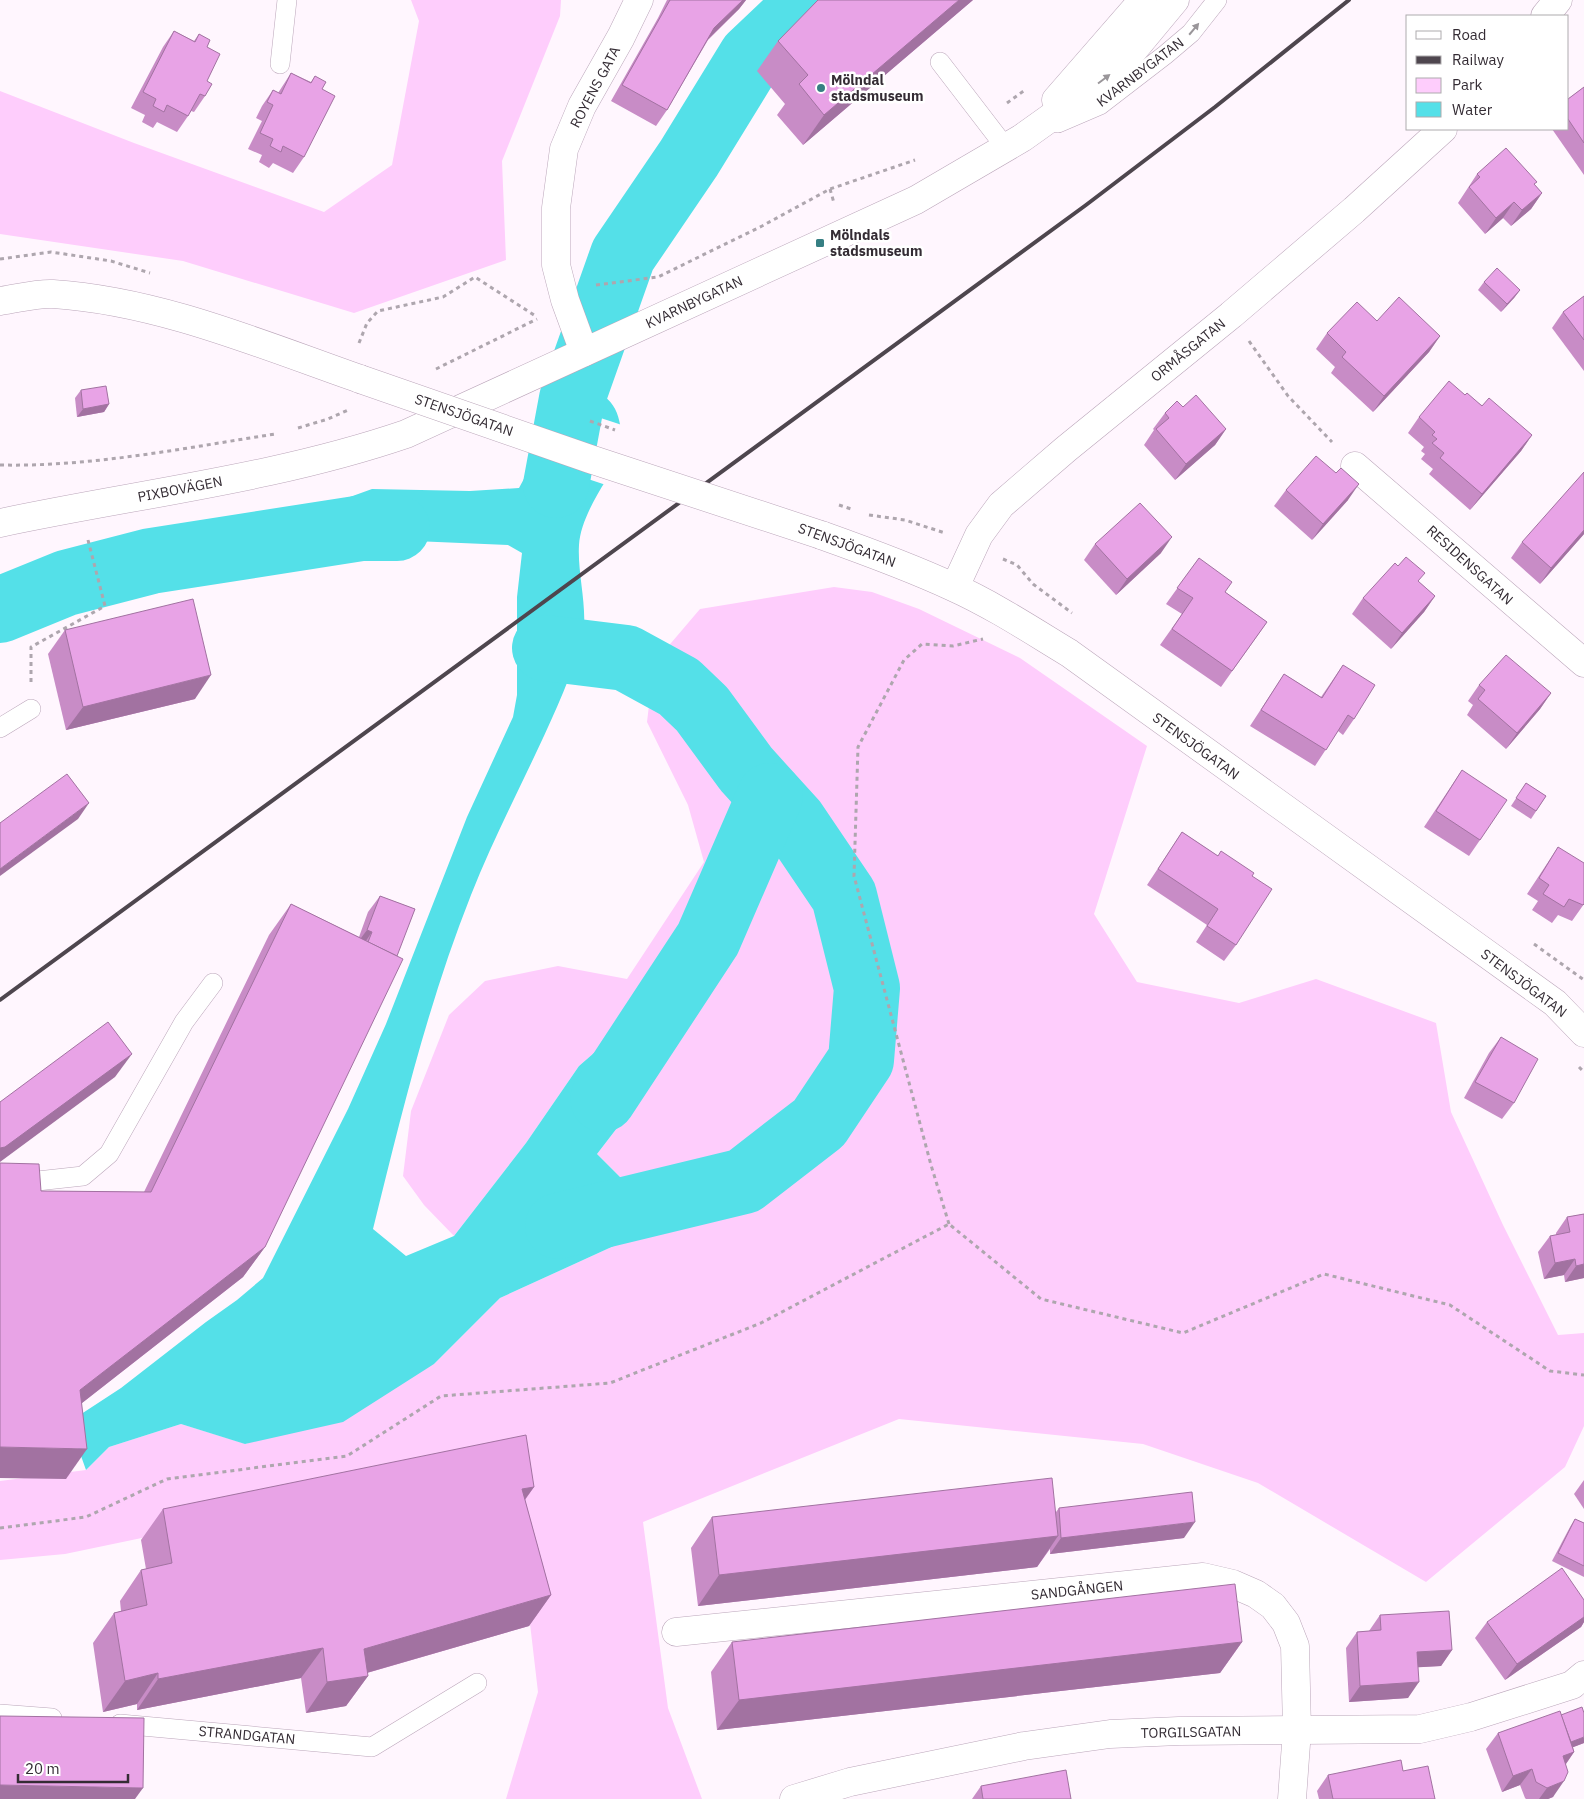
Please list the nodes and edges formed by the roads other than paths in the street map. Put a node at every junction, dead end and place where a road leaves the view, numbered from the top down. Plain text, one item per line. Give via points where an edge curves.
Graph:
1 (286, 0) edge
2 (639, 0) edge
3 (1144, 0) edge
4 (1175, 0) edge
5 (1217, 0) edge
6 (1558, 0) edge
7 (1546, 15) edge
8 (940, 62) dead end
9 (280, 64) dead end
10 (1442, 130) edge
11 (1014, 143) junction
12 (0, 302) edge
13 (572, 358) junction
14 (358, 450) joint
15 (1355, 466) road end
16 (0, 523) edge
17 (955, 587) junction
18 (1584, 663) edge
19 (31, 709) road end
20 (0, 728) edge
21 (213, 983) dead end
22 (1584, 1033) edge
23 (0, 1185) edge
24 (676, 1632) dead end
25 (1584, 1675) edge
26 (477, 1683) dead end
27 (0, 1714) edge
28 (67, 1719) edge
29 (106, 1722) edge
30 (1297, 1730) junction
31 (794, 1799) edge
32 (1292, 1799) edge

1 - 9 lane
2 - 13 street, ROYENS GATA via 582,106 564,149 556,208 556,265 565,300
3 - 11 street, KVARNBYGATAN
11 -> 4 street, KVARNBYGATAN via 1116,71
11 -> 5 lane, KVARNBYGATAN via 1100,105 1191,33
6 - 7 street
8 - 11 lane via 986,119
10 - 17 street, ORMÅSGATAN via 1354,210 1001,505 979,535
11 - 13 street, KVARNBYGATAN via 916,200
12 - 17 street, STENSJÖGATAN, bridge via 51,294 131,305 209,326 590,459 821,535
13 - 14 street, KVARNBYGATAN via 406,434
14 - 16 street, PIXBOVÄGEN via 233,479
15 - 18 street, RESIDENSGATAN
17 - 22 street, STENSJÖGATAN via 1017,620 1069,653 1555,1003
19 - 20 lane
21 - 23 lane via 184,1022 109,1154 83,1176
24 - 30 street, SANDGÅNGEN via 1203,1577 1256,1594 1273,1606 1286,1623 1295,1646
25 - 30 street, TORGILSGATAN via 1572,1685 1471,1717 1420,1728
26 - 29 lane, STRANDGATAN via 372,1747
27 - 28 lane
30 - 31 street, TORGILSGATAN via 1110,1734 1024,1746 850,1782
30 - 32 street, SANDGÅNGEN

